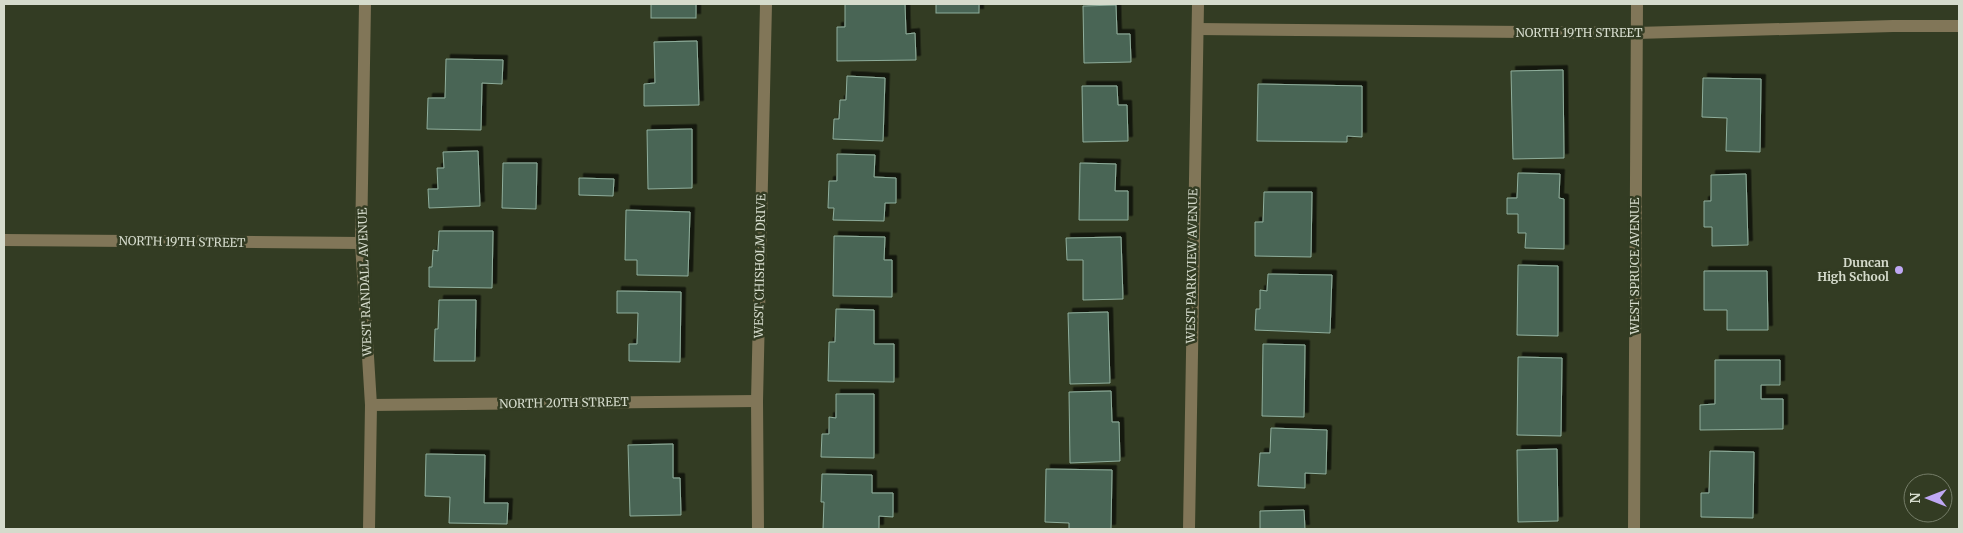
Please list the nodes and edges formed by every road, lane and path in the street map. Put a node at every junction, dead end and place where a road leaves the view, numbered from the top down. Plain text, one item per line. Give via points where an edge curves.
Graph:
1 (366, 4) edge
2 (766, 4) edge
3 (1198, 4) edge
4 (1637, 4) edge
5 (1959, 26) edge
6 (1198, 29) junction
7 (1636, 33) junction
8 (4, 240) edge
9 (361, 243) junction
10 (757, 401) junction
11 (371, 405) junction
12 (369, 529) edge
13 (758, 529) edge
14 (1189, 529) edge
15 (1634, 529) edge

1 - 9 street, WEST RANDALL AVENUE
2 - 10 street, WEST CHISHOLM DRIVE
3 - 6 street, WEST PARKVIEW AVENUE
4 - 7 street, WEST SPRUCE AVENUE
5 - 7 street, NORTH 19TH STREET
6 - 7 street, NORTH 19TH STREET
6 - 14 street, WEST PARKVIEW AVENUE
7 - 15 street, WEST SPRUCE AVENUE
8 - 9 street, NORTH 19TH STREET
9 - 11 street, WEST RANDALL AVENUE
10 - 11 street, NORTH 20TH STREET
10 - 13 street, WEST CHISHOLM DRIVE
11 - 12 street, WEST RANDALL AVENUE

